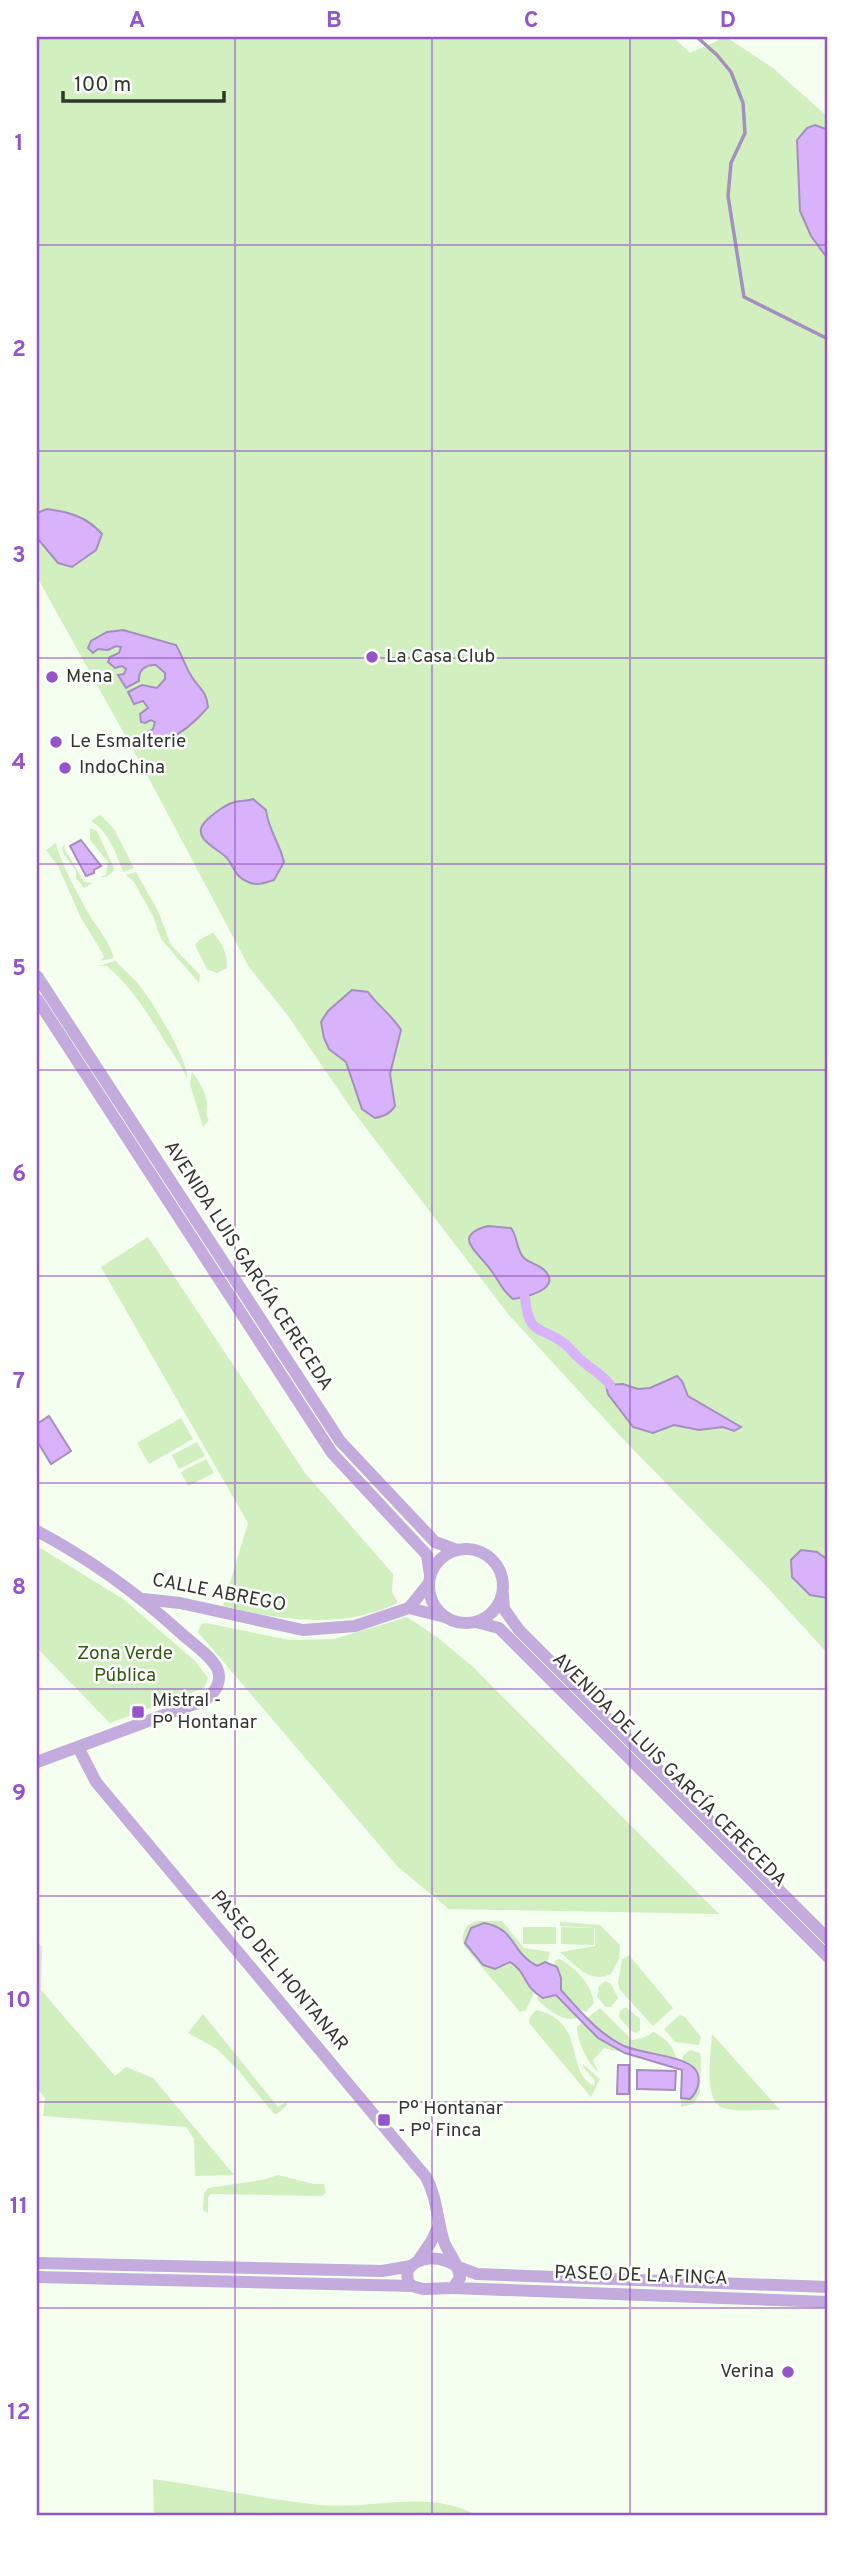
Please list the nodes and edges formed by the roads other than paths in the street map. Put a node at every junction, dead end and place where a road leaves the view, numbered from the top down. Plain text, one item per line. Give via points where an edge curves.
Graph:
1 (37, 976) edge
2 (37, 999) edge
3 (37, 1531) edge
4 (457, 1550) junction
5 (430, 1579) junction
6 (503, 1595) junction
7 (143, 1599) junction
8 (409, 1608) junction
9 (445, 1617) junction
10 (476, 1622) junction
11 (78, 1746) junction
12 (37, 1762) edge
13 (828, 1938) edge
14 (828, 1957) edge
15 (439, 2225) junction
16 (37, 2263) edge
17 (414, 2264) junction
18 (457, 2266) junction
19 (37, 2277) edge
20 (412, 2286) junction
21 (828, 2287) edge
22 (453, 2288) junction
23 (828, 2302) edge

1 - 4 street, AVENIDA LUIS GARCÍA CERECEDA via 340,1441 435,1542
2 - 5 street, AVENIDA LUIS GARCÍA CERECEDA via 332,1453 427,1555
3 - 7 street, CALLE ABREGO
4 - 5 street via 438,1562
4 - 6 street via 479,1551 492,1559 503,1580
5 - 8 street
5 - 9 street via 434,1606
6 - 10 street via 496,1610
6 - 13 street, AVENIDA DE LUIS GARCÍA CERECEDA via 504,1609 519,1630
7 - 8 street, CALLE ABREGO via 303,1630 355,1626
7 - 11 street via 213,1664 218,1686 205,1700
8 - 9 street
9 - 10 street via 460,1623
10 - 14 street, AVENIDA DE LUIS GARCÍA CERECEDA via 499,1628
11 - 12 street
11 - 15 street, PASEO DEL HONTANAR via 96,1782 426,2177
15 - 17 street
15 - 18 street, PASEO DEL HONTANAR
16 - 17 street via 382,2271
17 - 18 street, PASEO DE LA FINCA via 439,2259
17 - 20 street via 407,2276
18 - 21 street, PASEO DE LA FINCA via 477,2274
18 - 22 street via 460,2278
19 - 20 street
20 - 22 street, PASEO DE LA FINCA
22 - 23 street, PASEO DE LA FINCA

